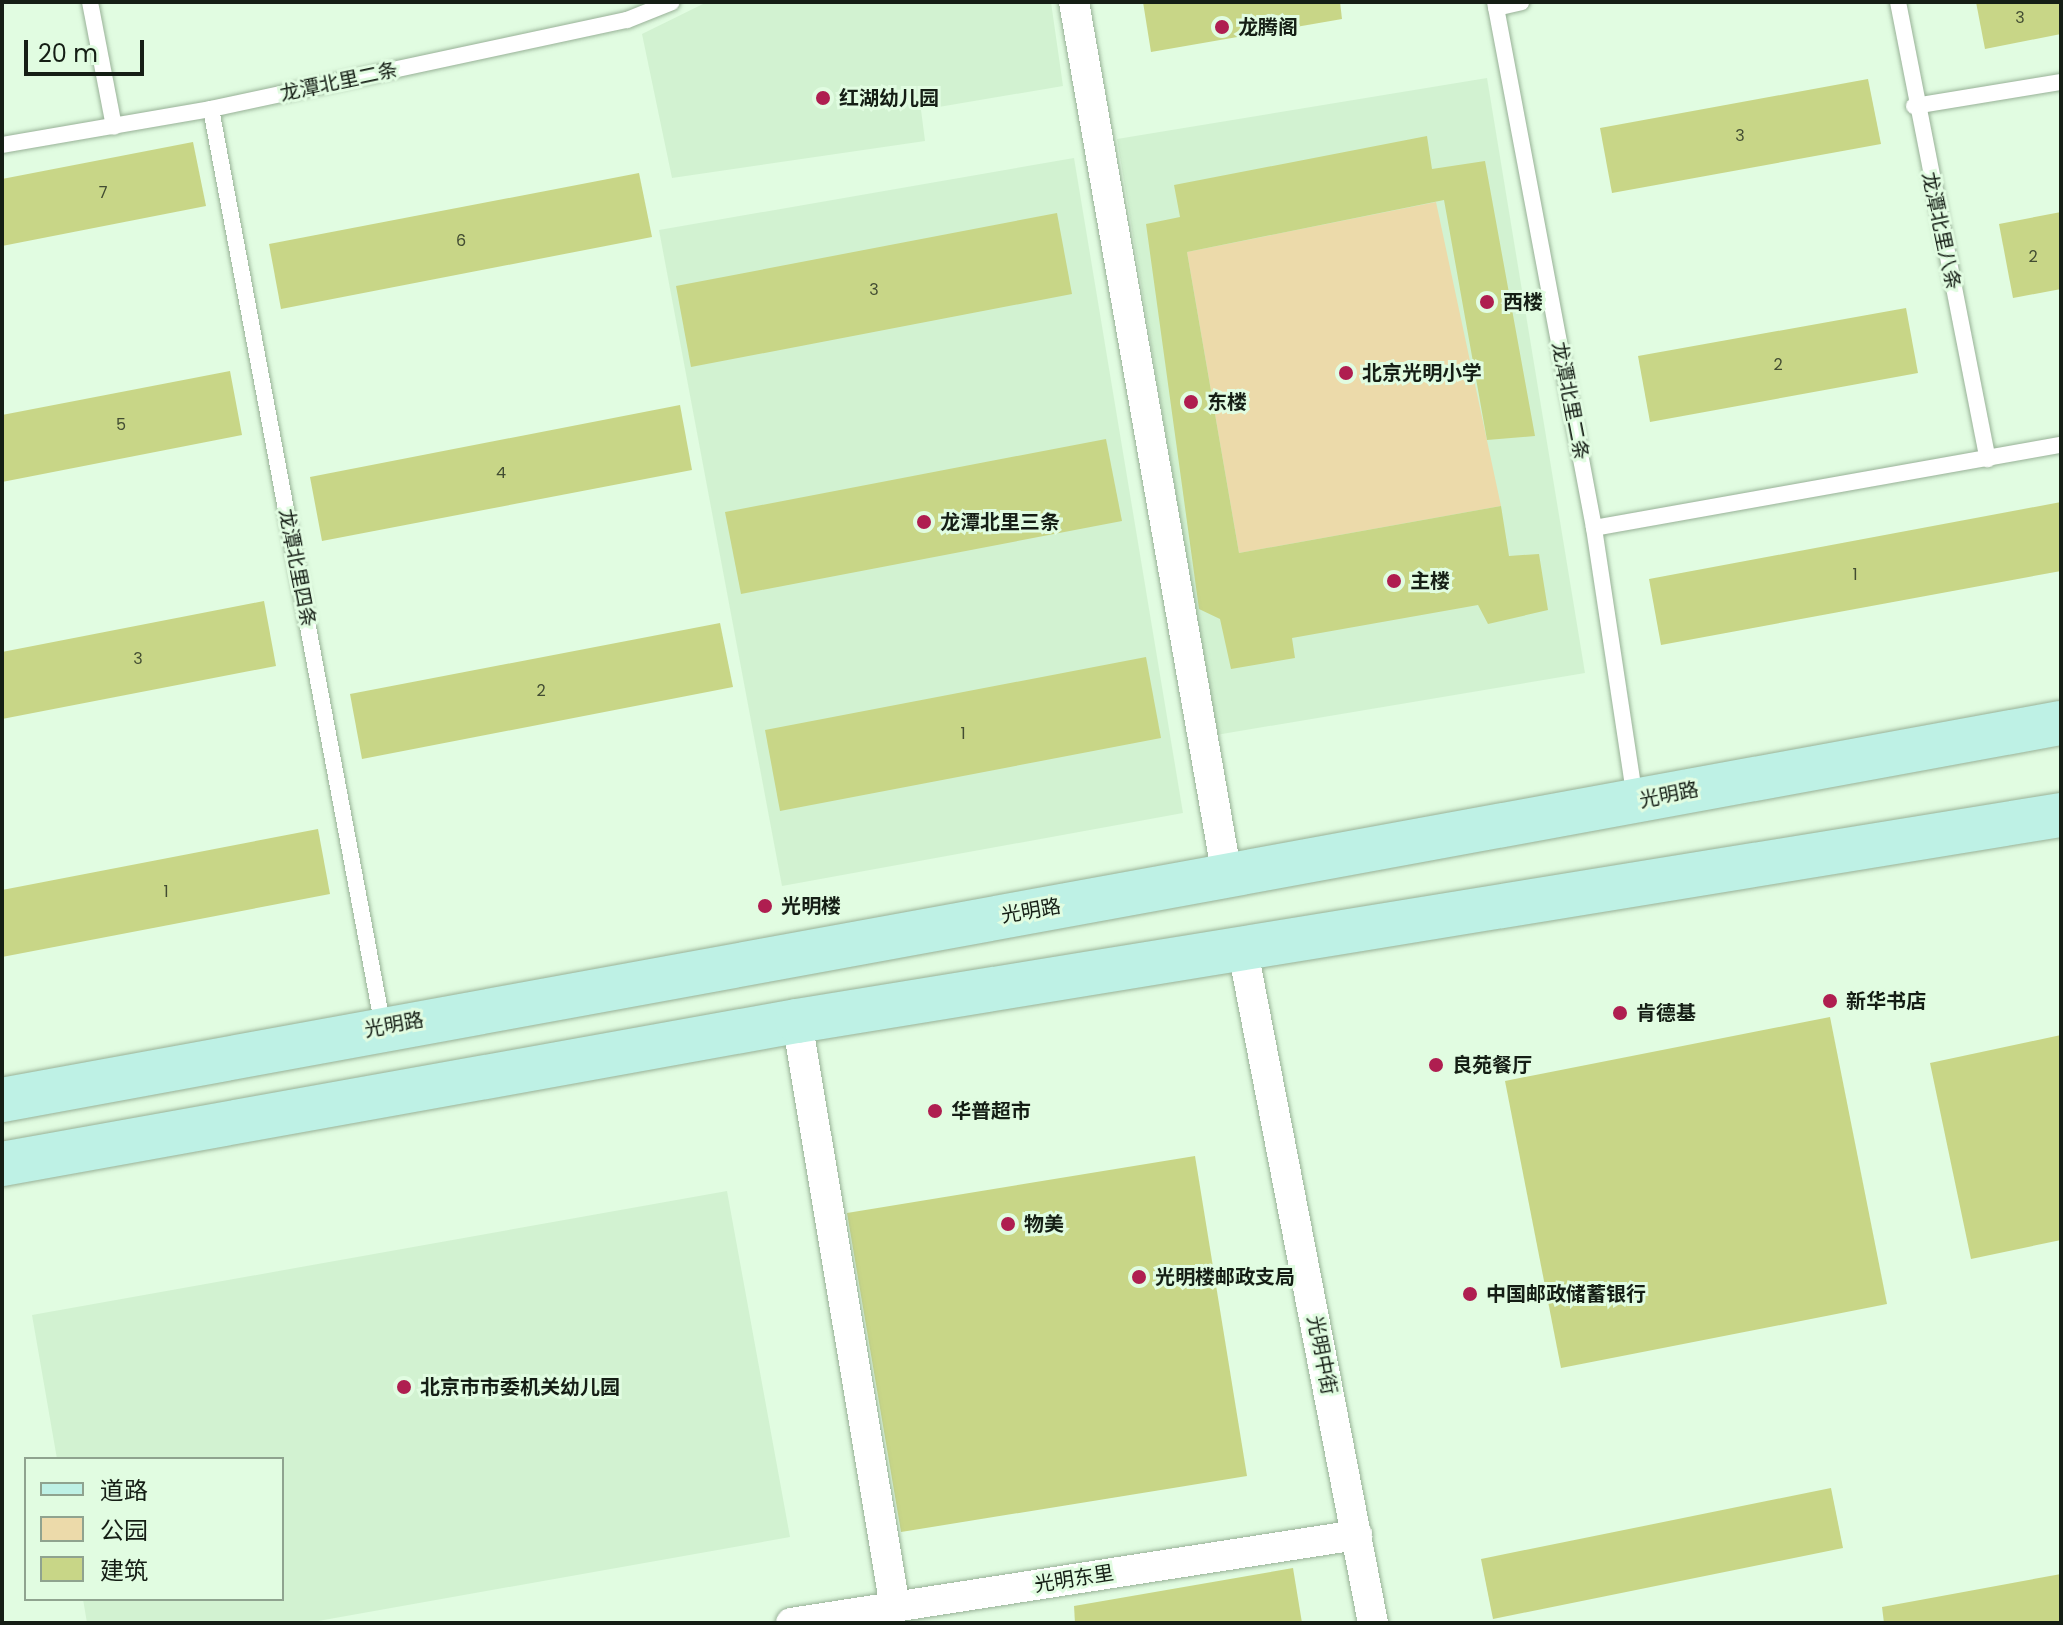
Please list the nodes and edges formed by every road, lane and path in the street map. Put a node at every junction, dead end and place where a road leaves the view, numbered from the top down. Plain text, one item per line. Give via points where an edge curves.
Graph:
1 (90, 2) edge
2 (672, 2) edge
3 (1074, 2) edge
4 (1521, 2) edge
5 (1898, 2) edge
6 (1496, 5) edge
7 (2061, 82) edge
8 (1914, 106) junction
9 (211, 109) junction
10 (114, 127) junction
11 (2, 145) edge
12 (2061, 445) edge
13 (1988, 459) junction
14 (1594, 528) junction
15 (2061, 723) edge
16 (1635, 802) junction
17 (2061, 815) edge
18 (1227, 876) junction
19 (1242, 946) junction
20 (797, 1021) junction
21 (383, 1027) junction
22 (2, 1100) edge
23 (2, 1164) edge
24 (1357, 1535) junction
25 (895, 1607) junction
26 (791, 1623) edge
27 (1373, 1623) edge

1 - 10 lane
2 - 9 lane, 龙潭北里二条 via 627,20
3 - 18 street
4 - 6 lane
5 - 8 lane, 龙潭北里八条
6 - 14 lane, 龙潭北里二条
7 - 8 lane
8 - 13 lane, 龙潭北里八条
9 - 10 lane, 龙潭北里二条
9 - 21 lane, 龙潭北里四条
10 - 11 lane, 龙潭北里二条
12 - 13 lane
13 - 14 lane
14 - 16 lane, 龙潭北里二条
15 - 16 main road, 光明路
16 - 18 main road, 光明路
17 - 19 main road
18 - 21 main road, 光明路
19 - 20 main road
19 - 24 street, 光明中街
20 - 23 main road
20 - 25 street
21 - 22 main road, 光明路
24 - 25 street, 光明东里
24 - 27 street, 光明中街
25 - 26 street, 光明东里

